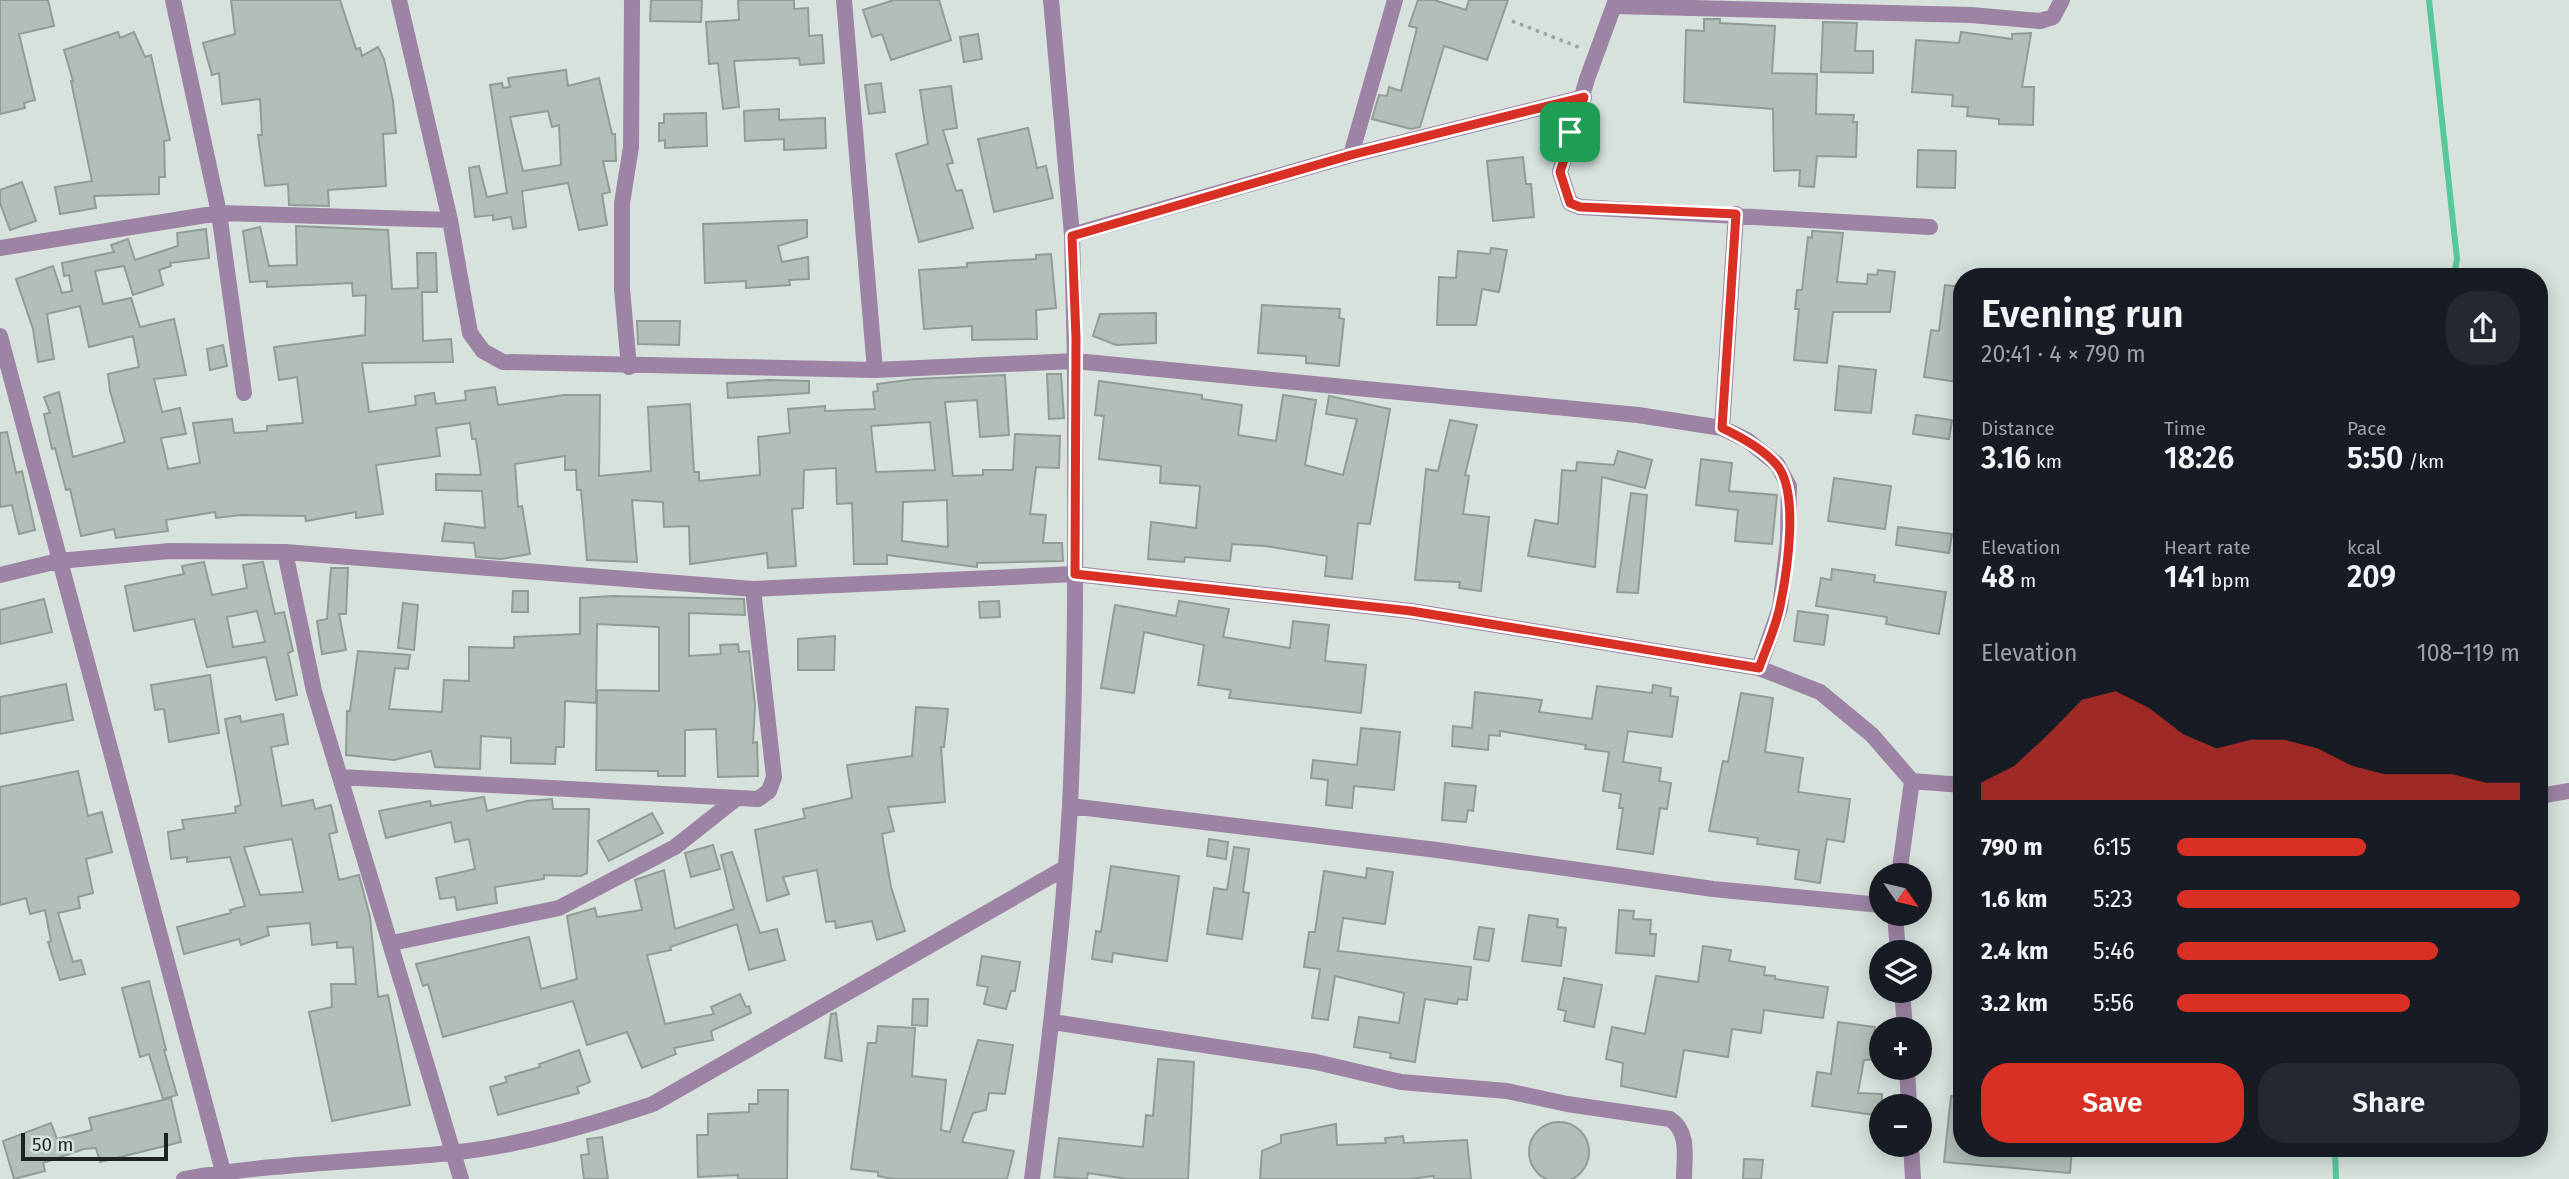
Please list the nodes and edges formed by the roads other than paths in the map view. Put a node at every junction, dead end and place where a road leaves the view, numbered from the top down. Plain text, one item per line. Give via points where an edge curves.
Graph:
1 (173, 0) edge
2 (399, 0) edge
3 (632, 0) edge
4 (844, 0) edge
5 (1051, 0) edge
6 (1395, 0) edge
7 (2062, 0) edge
8 (1615, 3) edge
9 (1584, 97) junction
10 (1351, 155) junction
11 (219, 213) junction
12 (1736, 214) junction
13 (450, 220) junction
14 (1930, 228) dead end
15 (1072, 236) junction
16 (0, 248) edge
17 (0, 336) edge
18 (1075, 361) junction
19 (629, 367) junction
20 (875, 370) junction
21 (244, 393) dead end
22 (1722, 428) junction
23 (285, 552) junction
24 (58, 561) junction
25 (1075, 574) junction
26 (0, 575) edge
27 (753, 589) junction
28 (1759, 668) junction
29 (341, 777) junction
30 (1912, 781) junction
31 (1953, 784) edge
32 (2569, 791) edge
33 (2548, 794) edge
34 (737, 798) junction
35 (1070, 806) junction
36 (1901, 863) edge
37 (1065, 868) junction
38 (1869, 904) edge
39 (392, 943) junction
40 (1053, 1022) junction
41 (454, 1152) junction
42 (1912, 1157) edge
43 (224, 1175) edge
44 (184, 1179) edge
45 (461, 1179) edge
46 (1032, 1179) edge
47 (1684, 1179) edge
48 (1913, 1179) edge

1 - 11 street
2 - 13 street
3 - 19 street via 631,148 622,203 622,289
4 - 20 street
5 - 15 street
6 - 10 street
7 - 8 street via 2053,17 2040,21
8 - 9 street
9 - 10 street
9 - 12 street via 1560,172 1570,203
10 - 15 street
11 - 13 street
11 - 16 street
11 - 21 street
12 - 14 street
12 - 22 street
13 - 19 street via 470,333 483,351 503,362
15 - 18 street
17 - 24 street
18 - 20 street
18 - 22 street via 1638,415
18 - 25 street
19 - 20 street
22 - 28 street via 1777,464 1788,486 1788,541 1780,608
23 - 24 street via 170,551
23 - 27 street
23 - 29 street via 314,691
24 - 26 street
24 - 43 street
25 - 27 street
25 - 28 street via 1411,611
25 - 35 street
27 - 34 street via 774,777 769,791 758,799
28 - 30 street via 1820,692 1872,735
29 - 34 street
29 - 39 street
30 - 31 street
30 - 36 street
32 - 33 street
34 - 39 street via 675,847 559,908
35 - 37 street
35 - 38 street via 1713,889
37 - 40 street
37 - 41 street via 653,1104 581,1128
39 - 41 street
40 - 46 street
40 - 47 street via 1316,1062 1401,1082 1507,1091 1670,1119 1684,1135
41 - 43 street
41 - 45 street
42 - 48 street
43 - 44 street

